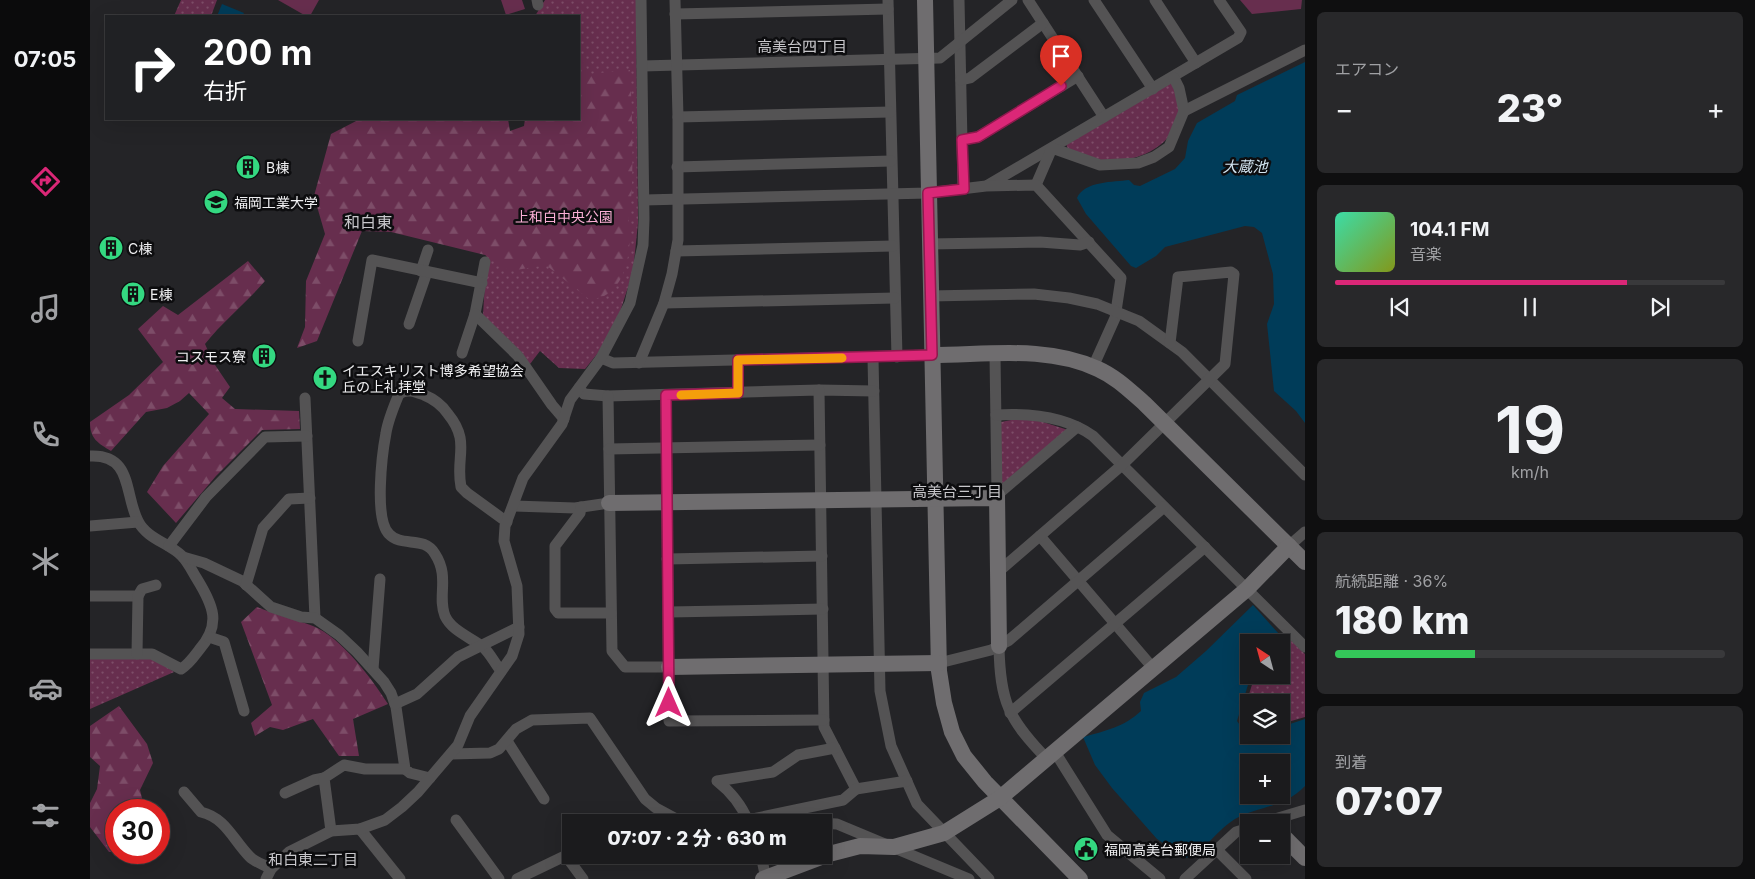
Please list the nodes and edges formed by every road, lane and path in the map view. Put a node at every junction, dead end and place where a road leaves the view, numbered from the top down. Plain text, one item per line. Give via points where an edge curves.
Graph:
1 (641, 0) edge
2 (674, 0) edge
3 (925, 0) edge
4 (960, 0) edge
5 (1012, 0) edge
6 (1028, 0) edge
7 (1094, 0) edge
8 (1155, 0) edge
9 (1219, 0) edge
10 (888, 5) edge
11 (675, 14) junction
12 (1043, 23) junction
13 (960, 42) junction
14 (1305, 50) edge
15 (926, 59) junction
16 (889, 60) junction
17 (1196, 63) junction
18 (677, 64) junction
19 (642, 66) junction
20 (1078, 76) junction
21 (1174, 78) junction
22 (961, 80) junction
23 (1152, 89) junction
24 (1184, 111) junction
25 (890, 112) junction
26 (678, 117) junction
27 (1104, 117) junction
28 (962, 140) junction
29 (1052, 148) junction
30 (891, 161) junction
31 (677, 167) junction
32 (1036, 185) junction
33 (986, 186) junction
34 (964, 189) junction
35 (928, 193) junction
36 (892, 194) junction
37 (678, 199) junction
38 (644, 200) junction
39 (1088, 242) junction
40 (929, 244) junction
41 (893, 246) junction
42 (428, 250) dead end
43 (676, 251) junction
44 (485, 262) dead end
45 (424, 272) junction
46 (482, 283) junction
47 (930, 296) junction
48 (894, 298) junction
49 (664, 303) junction
50 (1117, 312) junction
51 (475, 314) junction
52 (408, 324) dead end
53 (358, 341) dead end
54 (1170, 343) junction
55 (462, 354) dead end
56 (932, 355) junction
57 (995, 355) junction
58 (897, 357) junction
59 (601, 358) junction
60 (873, 358) junction
61 (738, 360) junction
62 (640, 362) junction
63 (1093, 367) junction
64 (1209, 379) junction
65 (579, 388) junction
66 (819, 390) junction
67 (874, 391) junction
68 (738, 393) junction
69 (666, 395) junction
70 (608, 396) junction
71 (305, 398) dead end
72 (996, 415) junction
73 (564, 419) junction
74 (1165, 423) junction
75 (1077, 427) junction
76 (307, 436) junction
77 (820, 445) junction
78 (666, 448) junction
79 (609, 449) junction
80 (90, 456) edge
81 (1122, 465) junction
82 (1305, 475) edge
83 (997, 495) junction
84 (310, 498) junction
85 (937, 498) junction
86 (876, 499) junction
87 (821, 500) junction
88 (666, 502) junction
89 (609, 503) junction
90 (514, 506) junction
91 (581, 507) junction
92 (1164, 507) junction
93 (138, 522) junction
94 (506, 522) junction
95 (90, 526) edge
96 (1305, 532) edge
97 (1040, 536) junction
98 (169, 546) junction
99 (1289, 546) junction
100 (1205, 547) junction
101 (822, 556) junction
102 (184, 557) junction
103 (667, 559) junction
104 (1305, 562) edge
105 (998, 572) junction
106 (380, 579) dead end
107 (1078, 581) junction
108 (156, 585) dead end
109 (246, 585) junction
110 (1247, 589) junction
111 (90, 596) edge
112 (138, 596) junction
113 (823, 609) junction
114 (669, 612) junction
115 (611, 613) junction
116 (315, 618) junction
117 (1115, 624) junction
118 (519, 626) junction
119 (210, 637) junction
120 (480, 645) junction
121 (999, 646) junction
122 (1305, 647) edge
123 (90, 654) edge
124 (137, 654) junction
125 (939, 663) junction
126 (824, 664) junction
127 (879, 664) junction
128 (669, 667) junction
129 (1153, 668) junction
130 (373, 669) junction
131 (501, 671) junction
132 (395, 704) junction
133 (244, 711) dead end
134 (1010, 713) junction
135 (824, 720) junction
136 (507, 741) junction
137 (835, 748) junction
138 (451, 754) junction
139 (1051, 755) junction
140 (405, 769) junction
141 (324, 778) junction
142 (430, 778) junction
143 (907, 782) junction
144 (856, 789) junction
145 (184, 792) dead end
146 (284, 793) dead end
147 (1000, 798) junction
148 (544, 799) dead end
149 (1305, 810) edge
150 (667, 814) edge
151 (745, 814) edge
152 (782, 814) edge
153 (1290, 815) edge
154 (456, 820) dead end
155 (832, 824) edge
156 (360, 829) junction
157 (330, 831) junction
158 (1240, 831) edge
159 (944, 833) junction
160 (1290, 843) edge
161 (894, 847) junction
162 (1216, 850) junction
163 (562, 858) edge
164 (1305, 858) edge
165 (574, 864) edge
166 (762, 864) edge
167 (269, 874) edge
168 (976, 874) edge
169 (400, 879) edge
170 (499, 879) edge
171 (517, 879) edge
172 (583, 879) edge
173 (765, 879) edge
174 (969, 879) edge
175 (989, 879) edge
176 (1080, 879) edge
177 (1160, 879) edge
178 (1185, 879) edge
179 (1246, 879) edge

1 - 19 street
2 - 11 street
3 - 15 street
4 - 13 street
5 - 13 street
6 - 12 street
7 - 23 street
8 - 17 street
9 - 17 street via 1240,35
10 - 11 street
10 - 16 street
11 - 18 street
12 - 20 street
12 - 22 street via 970,78
13 - 15 street via 940,58
13 - 22 street
14 - 24 street
15 - 16 street
15 - 35 street
16 - 18 street
16 - 25 street
17 - 21 street
18 - 19 street
18 - 26 street
19 - 38 street
20 - 27 street
20 - 28 street via 978,137
21 - 23 street
21 - 24 street
22 - 28 street
23 - 27 street
24 - 29 street via 1169,147 1138,163 1100,165
25 - 26 street
25 - 30 street
26 - 31 street
27 - 29 street
28 - 34 street
29 - 32 street
29 - 33 street
30 - 31 street
30 - 36 street
31 - 37 street
32 - 33 street
32 - 39 street
33 - 34 street
34 - 35 street
35 - 36 street
35 - 40 street
36 - 37 street
36 - 41 street
37 - 38 street
37 - 43 street
38 - 59 street via 643,245 636,283 630,303
39 - 40 street via 1080,245 1040,242
39 - 50 street via 1120,275
40 - 47 street
41 - 43 street
41 - 48 street
42 - 45 street
43 - 49 street
44 - 46 street
45 - 46 street
45 - 52 street
45 - 53 street via 372,260
46 - 51 street
47 - 50 street via 1034,294 1097,304
47 - 56 street
48 - 49 street
48 - 58 street
49 - 62 street
50 - 54 street via 1139,321
50 - 63 street
51 - 55 street
51 - 73 street via 518,356
54 - 64 street
54 - 64 street via 1178,277 1234,274 1225,364
56 - 57 street
56 - 58 street
56 - 85 street
57 - 63 street via 1042,354
57 - 72 street
58 - 60 street
59 - 62 street via 612,363
59 - 65 street
60 - 61 street
60 - 67 street
61 - 62 street
61 - 68 street
63 - 74 street via 1116,379
64 - 74 street
64 - 82 street
65 - 70 street via 584,394
65 - 73 street via 570,400
66 - 67 street
66 - 68 street
66 - 77 street
67 - 86 street
68 - 69 street
69 - 70 street
69 - 78 street
70 - 79 street
71 - 76 street
72 - 75 street via 1042,415
72 - 83 street
73 - 90 street via 523,478
74 - 81 street
74 - 99 street
75 - 81 street via 1093,436
75 - 83 street
76 - 84 street
76 - 98 street via 265,437 206,497
77 - 78 street
77 - 87 street
78 - 79 street
78 - 88 street
79 - 89 street
80 - 93 street via 106,457 122,468
81 - 92 street
81 - 97 street
83 - 85 street via 992,498
83 - 105 street
84 - 109 street via 289,499 263,528
84 - 116 street
85 - 86 street
85 - 125 street
86 - 87 street
86 - 127 street
87 - 88 street
87 - 101 street
88 - 89 street
88 - 103 street
89 - 91 street
89 - 115 street
90 - 91 street
90 - 94 street
91 - 115 street via 556,546 555,609 558,613
92 - 100 street
92 - 107 street
93 - 95 street
93 - 98 street via 148,534
94 - 118 street via 504,541 517,586
94 - 120 street via 461,487 461,434 458,425 432,398 408,390 399,394 386,432 381,477 384,526 389,535 427,544 434,552 444,576 444,613 448,621
96 - 99 street
97 - 105 street
97 - 107 street
98 - 102 street
99 - 104 street
99 - 110 street
100 - 110 street
100 - 117 street
101 - 103 street
101 - 113 street
102 - 109 street via 204,563
102 - 119 street via 212,609
103 - 114 street
105 - 121 street
106 - 130 street
107 - 117 street
107 - 121 street
108 - 112 street via 142,589
109 - 116 street via 271,607 300,617
110 - 122 street
110 - 129 street
111 - 112 street
112 - 124 street
113 - 114 street
113 - 126 street
114 - 128 street
115 - 128 street via 612,651 625,667
116 - 130 street via 339,634
117 - 129 street
117 - 134 street
118 - 120 street
118 - 131 street via 518,642
119 - 124 street via 181,669 152,654
119 - 133 street via 224,642
120 - 131 street
120 - 132 street via 450,663 417,694
121 - 125 street
121 - 134 street via 1001,687
123 - 124 street
125 - 127 street
125 - 147 street via 944,704 952,732 964,756
126 - 127 street
126 - 128 street
126 - 135 street
127 - 143 street via 883,714 891,746
128 - 135 street via 669,721
129 - 139 street
130 - 132 street
131 - 138 street via 470,716
132 - 140 street
134 - 139 street via 1026,738
135 - 137 street via 824,727
136 - 138 street via 490,753
136 - 148 street
136 - 150 street via 516,729 532,720 590,718 645,799
137 - 144 street
137 - 151 street via 798,756 773,772 718,781 731,792
138 - 142 street
139 - 147 street
139 - 177 street via 1108,835
140 - 141 street via 365,769 344,764
140 - 142 street
141 - 146 street
141 - 157 street
142 - 156 street via 384,820
143 - 144 street
143 - 159 street via 922,811
144 - 152 street via 843,800
145 - 167 street via 201,812 209,814 231,832 250,858
147 - 159 street
147 - 176 street
149 - 153 street
154 - 170 street
155 - 161 street
156 - 157 street
156 - 169 street
157 - 167 street via 289,852
158 - 162 street
159 - 161 street
159 - 168 street
160 - 164 street
161 - 173 street via 860,846 829,854
161 - 174 street
162 - 178 street
162 - 179 street
163 - 171 street
165 - 172 street
166 - 173 street
168 - 175 street

